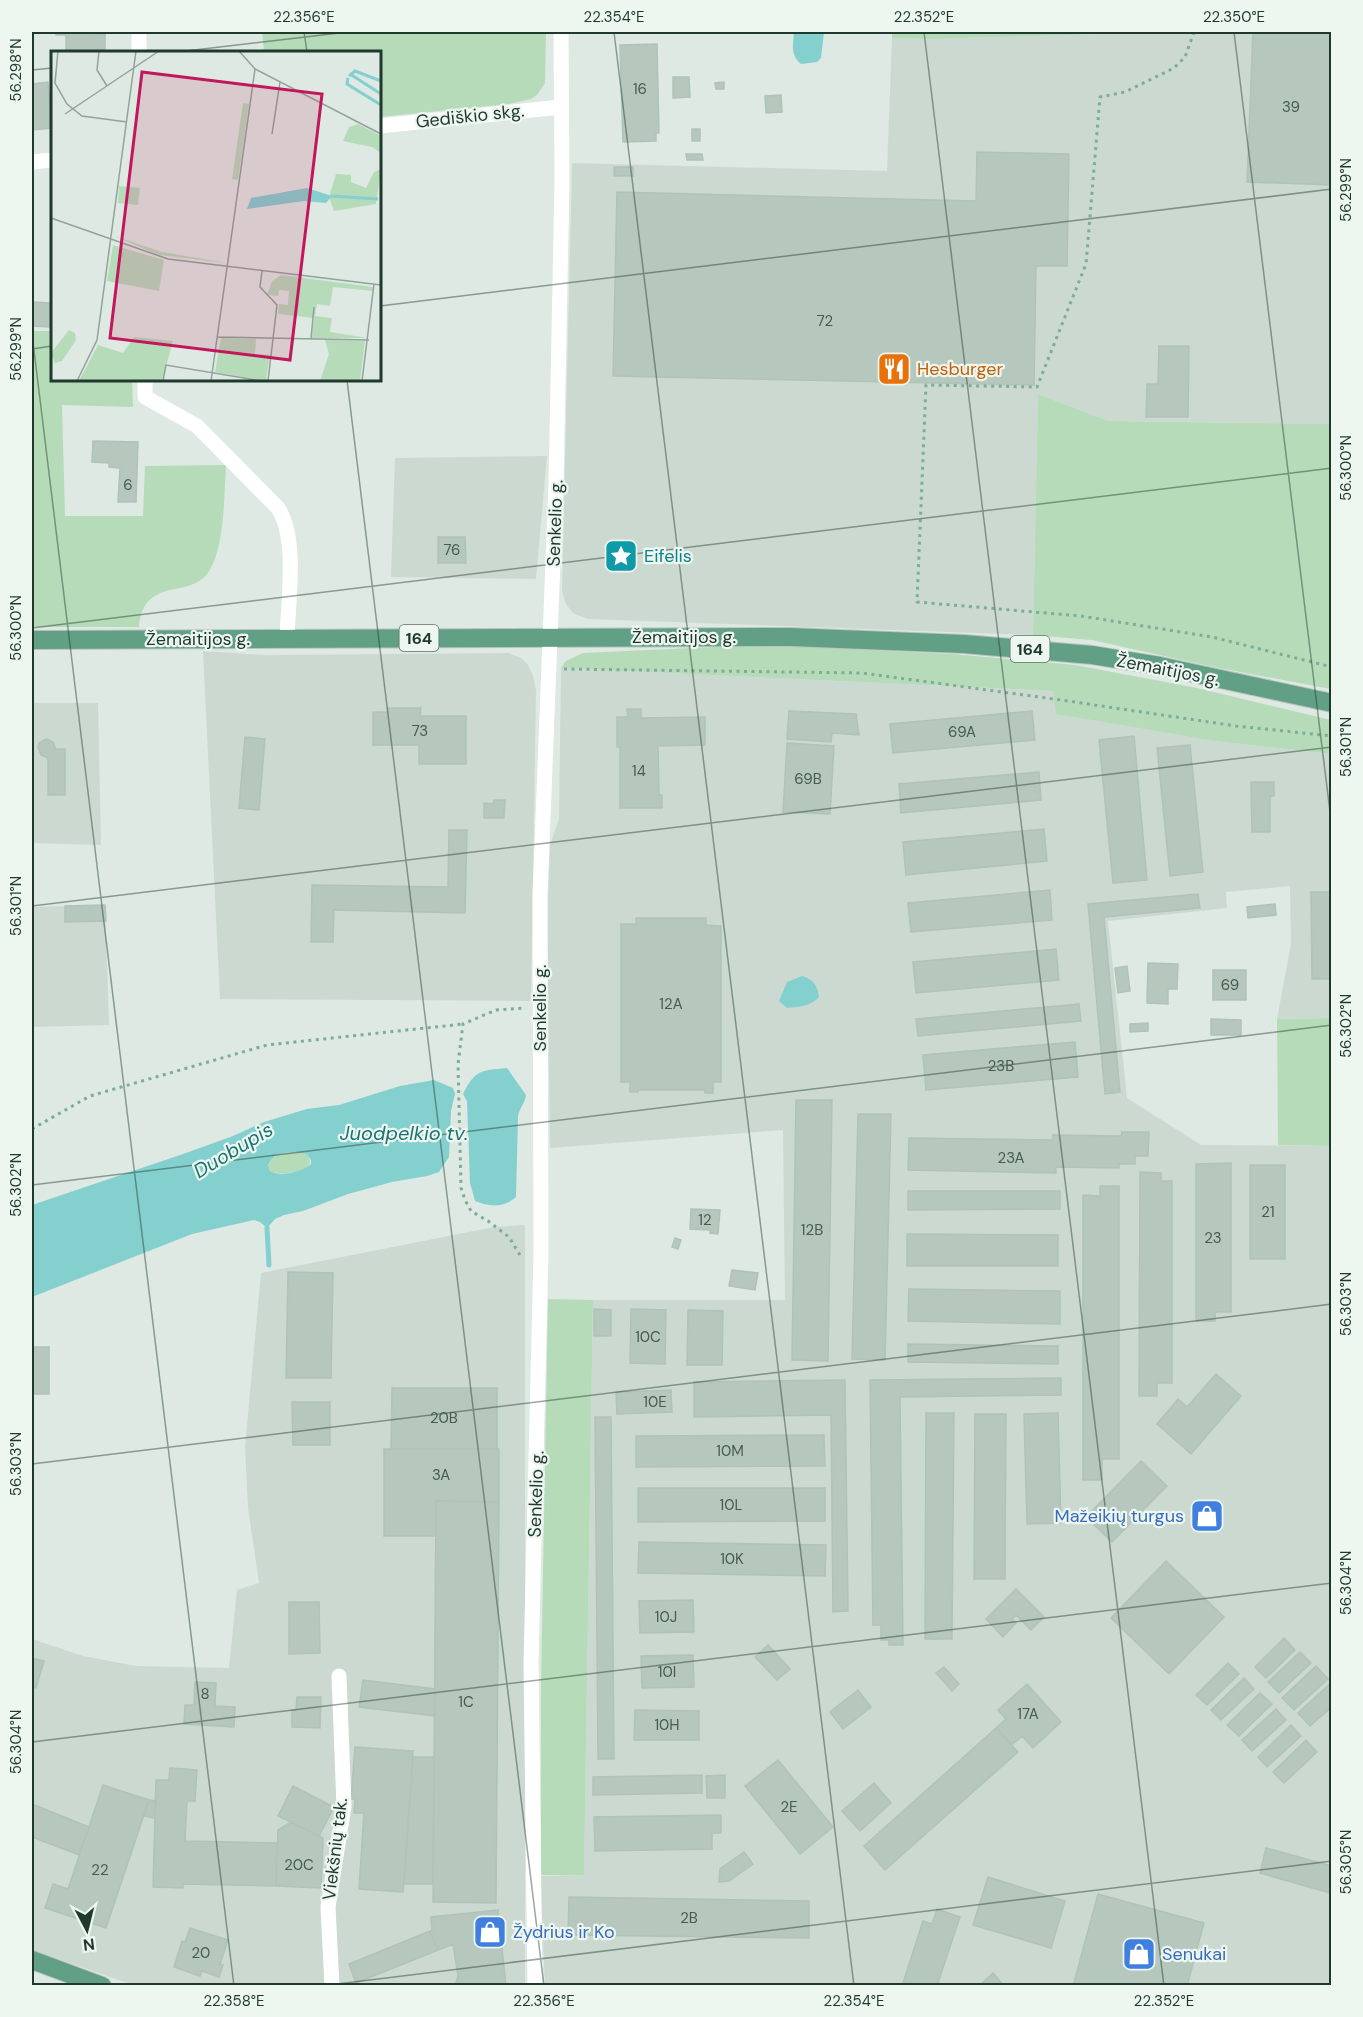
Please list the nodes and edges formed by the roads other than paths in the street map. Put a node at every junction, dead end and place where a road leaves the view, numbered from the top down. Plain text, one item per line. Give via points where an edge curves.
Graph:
1 (139, 32) edge
2 (561, 32) edge
3 (139, 51) edge
4 (561, 106) junction
5 (381, 126) edge
6 (51, 160) edge
7 (32, 162) edge
8 (145, 381) edge
9 (287, 638) junction
10 (551, 638) junction
11 (32, 640) edge
12 (1332, 703) edge
13 (339, 1676) dead end
14 (32, 1960) edge
15 (102, 1986) edge
16 (332, 1986) edge
17 (535, 1986) edge

1 - 3 street
2 - 4 street, Senkelio g.
4 - 5 street, Gediškio skg.
4 - 10 street, Senkelio g.
6 - 7 street
8 - 9 street via 145,397 196,426 285,519 290,546
9 - 10 main road, Žemaitijos g. / 164
9 - 11 main road, Žemaitijos g. / 164
10 - 12 main road, Žemaitijos g. / 164 via 790,637 1004,646 1160,666
10 - 17 street, Senkelio g. via 540,895 541,1289 531,1663
13 - 16 street, Viekšnių tak. via 344,1806 328,1907
14 - 15 main road

